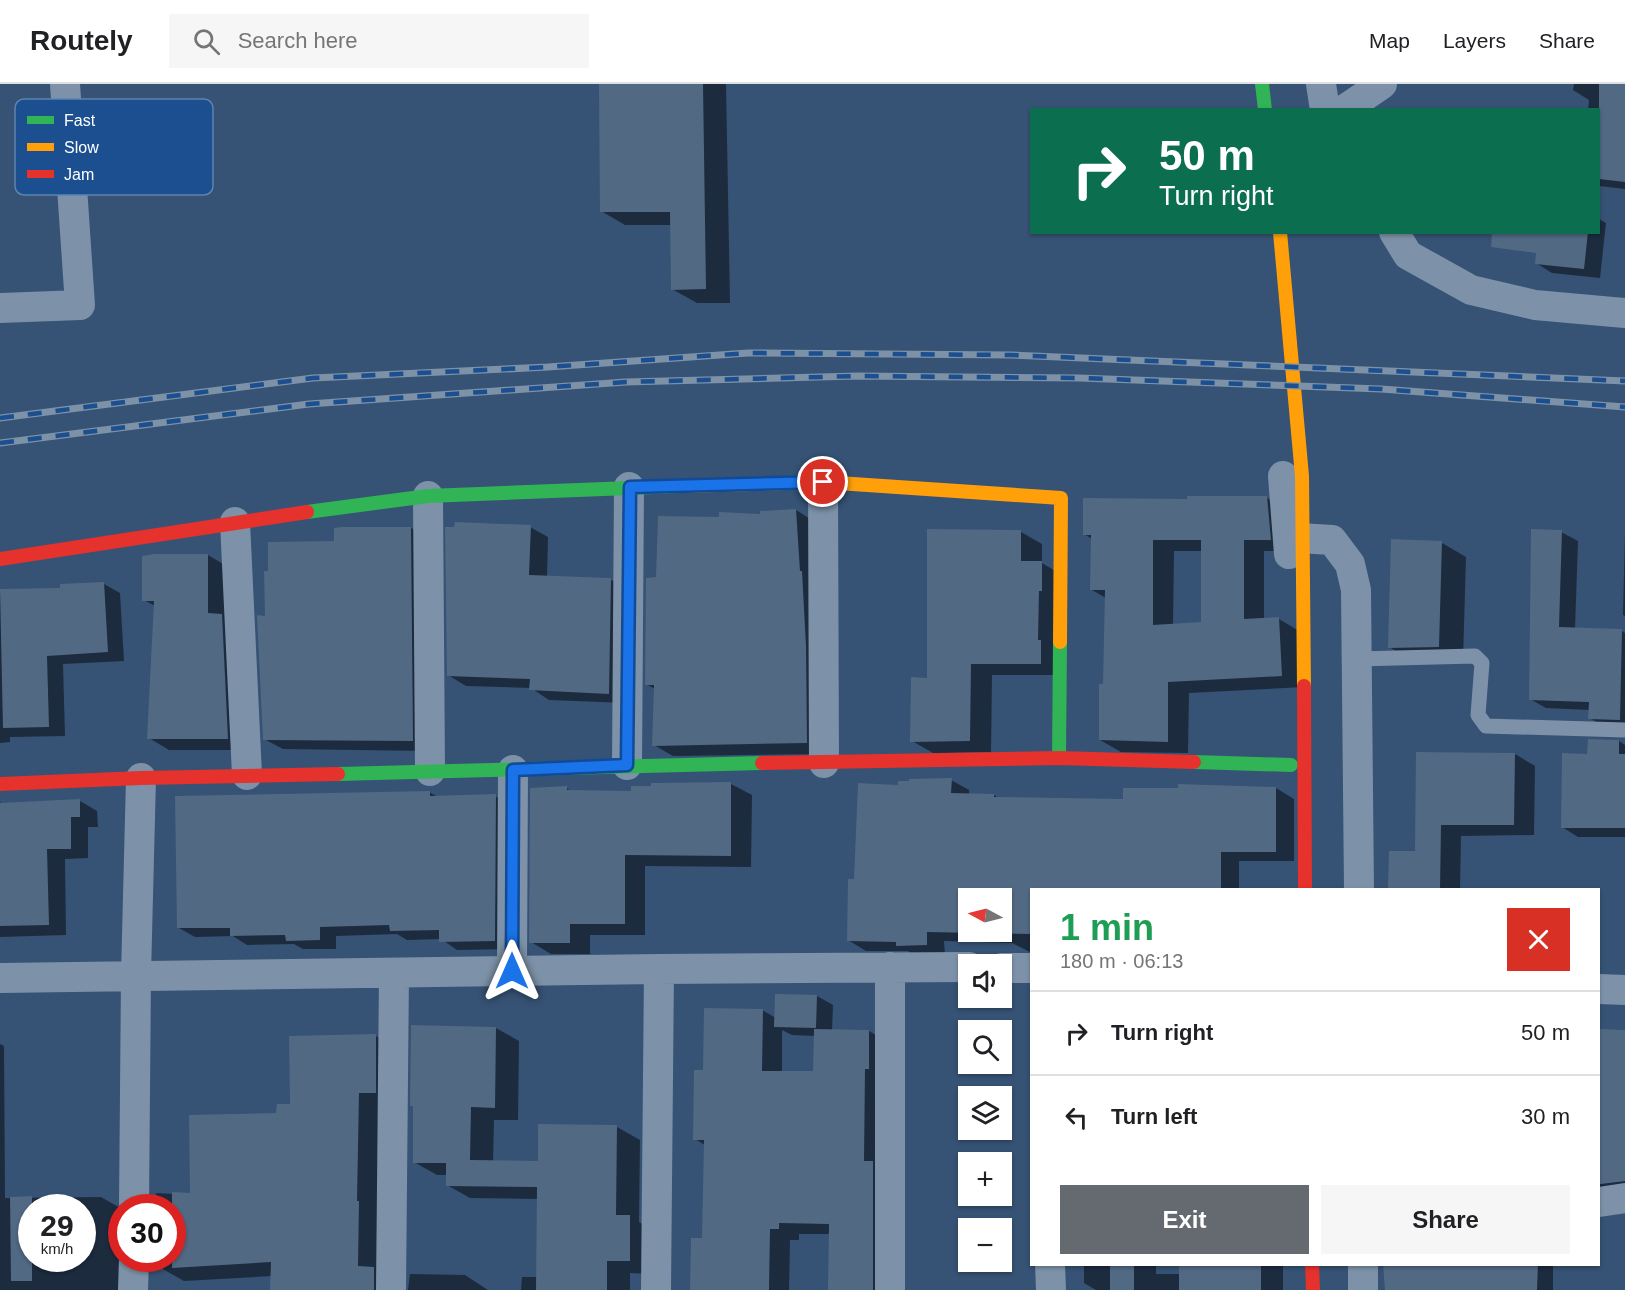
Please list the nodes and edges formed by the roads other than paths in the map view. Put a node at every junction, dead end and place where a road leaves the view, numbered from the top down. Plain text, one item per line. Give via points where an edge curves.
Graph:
1 (65, 84) edge
2 (1262, 84) edge
3 (1321, 84) edge
4 (1382, 84) edge
5 (66, 99) edge
6 (1265, 108) edge
7 (1325, 108) edge
8 (1347, 108) edge
9 (73, 195) edge
10 (1280, 234) edge
11 (1395, 234) edge
12 (0, 308) edge
13 (1625, 314) edge
14 (1283, 476) dead end
15 (823, 482) junction
16 (630, 487) junction
17 (428, 496) junction
18 (235, 522) junction
19 (1289, 554) junction
20 (0, 559) edge
21 (1357, 659) junction
22 (1625, 730) edge
23 (1059, 758) junction
24 (824, 763) junction
25 (627, 765) junction
26 (1291, 765) junction
27 (513, 770) junction
28 (430, 771) junction
29 (247, 775) junction
30 (141, 778) junction
31 (0, 784) edge
32 (1292, 888) edge
33 (1305, 888) edge
34 (1359, 888) edge
35 (890, 967) junction
36 (958, 967) edge
37 (1012, 968) edge
38 (1030, 968) edge
39 (659, 969) junction
40 (512, 971) junction
41 (394, 973) junction
42 (136, 975) junction
43 (0, 978) edge
44 (1600, 989) edge
45 (1625, 990) edge
46 (134, 1194) edge
47 (1625, 1198) edge
48 (1600, 1202) edge
49 (1050, 1266) edge
50 (1298, 1266) edge
51 (1312, 1266) edge
52 (1363, 1266) edge
53 (134, 1272) edge
54 (133, 1290) edge
55 (391, 1290) edge
56 (656, 1290) edge
57 (890, 1290) edge
58 (1051, 1290) edge
59 (1298, 1290) edge
60 (1313, 1290) edge
61 (1363, 1290) edge

1 - 5 street
2 - 6 street
3 - 7 street
4 - 8 street
9 - 12 street via 80,305
10 - 33 street via 1302,476
11 - 13 street via 1408,255 1471,290 1535,305
14 - 19 street
15 - 16 street
15 - 23 street via 1060,498
15 - 24 street
16 - 17 street
16 - 25 street
17 - 18 street
17 - 28 street
18 - 20 street
18 - 29 street
19 - 21 street via 1299,538 1332,540 1350,564 1356,590
19 - 26 street
21 - 22 lane via 1475,656 1482,663 1478,715 1486,726
21 - 34 street
23 - 24 street
23 - 26 street
24 - 25 street
25 - 27 street
26 - 32 street
27 - 28 street
27 - 40 street
28 - 29 street
29 - 30 street
30 - 31 street
30 - 42 street
35 - 36 street
35 - 39 street
35 - 57 street
37 - 38 street
39 - 40 street
39 - 56 street
40 - 41 street
41 - 42 street
41 - 55 street
42 - 43 street
42 - 46 street
44 - 45 street
47 - 48 street
49 - 58 street
50 - 59 street
51 - 60 street
52 - 61 street
53 - 54 street

